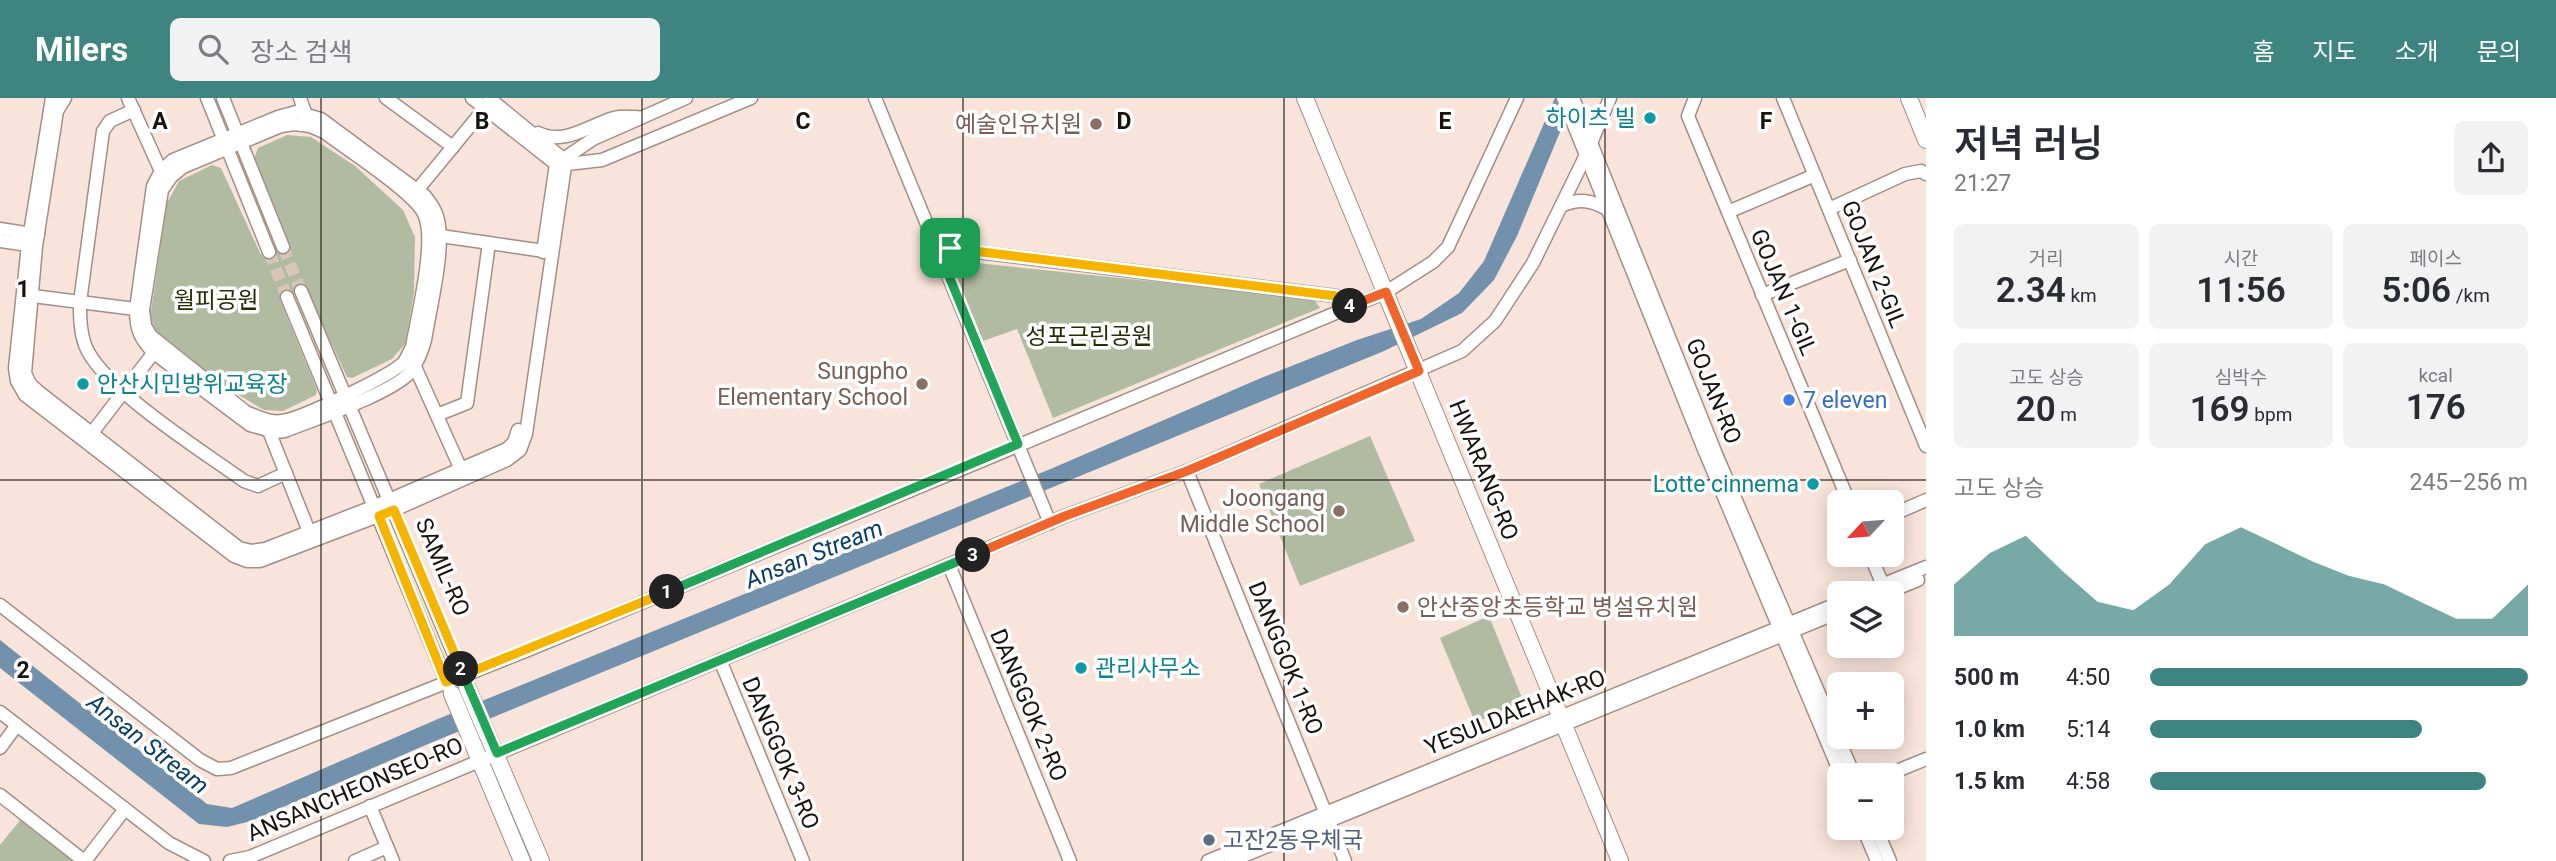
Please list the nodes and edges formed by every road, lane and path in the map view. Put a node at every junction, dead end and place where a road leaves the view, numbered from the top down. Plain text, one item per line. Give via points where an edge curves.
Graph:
1 (51, 98) edge
2 (65, 98) edge
3 (207, 98) edge
4 (223, 98) edge
5 (300, 98) edge
6 (386, 98) edge
7 (472, 98) edge
8 (686, 98) edge
9 (751, 98) edge
10 (875, 98) edge
11 (1305, 98) edge
12 (1517, 98) edge
13 (1563, 98) edge
14 (1573, 98) edge
15 (1610, 98) edge
16 (1695, 98) edge
17 (1783, 98) edge
18 (1909, 98) edge
19 (489, 102) edge
20 (131, 104) edge
21 (641, 118) junction
22 (308, 120) junction
23 (522, 125) junction
24 (240, 138) junction
25 (1926, 140) edge
26 (1586, 141) junction
27 (227, 144) junction
28 (453, 147) junction
29 (1586, 155) junction
30 (561, 163) junction
31 (161, 171) junction
32 (1926, 174) edge
33 (1815, 175) junction
34 (167, 184) junction
35 (414, 194) junction
36 (1561, 206) junction
37 (1829, 209) junction
38 (1609, 210) junction
39 (1728, 212) junction
40 (0, 229) edge
41 (434, 235) junction
42 (33, 240) junction
43 (0, 241) edge
44 (489, 243) junction
45 (283, 247) tunnel mouth
46 (937, 247) junction
47 (547, 251) junction
48 (269, 252) tunnel mouth
49 (1850, 260) junction
50 (301, 291) tunnel mouth
51 (1386, 292) junction
52 (1762, 295) junction
53 (28, 296) junction
54 (287, 297) tunnel mouth
55 (80, 302) junction
56 (139, 310) junction
57 (1342, 310) junction
58 (157, 349) junction
59 (411, 359) junction
60 (1416, 364) junction
61 (123, 393) junction
62 (348, 399) junction
63 (334, 406) junction
64 (437, 415) junction
65 (266, 425) junction
66 (88, 437) junction
67 (1018, 444) junction
68 (1926, 446) edge
69 (1187, 471) junction
70 (286, 473) junction
71 (463, 474) junction
72 (1844, 490) edge
73 (1926, 500) edge
74 (392, 505) junction
75 (1904, 510) edge
76 (377, 511) junction
77 (1048, 517) junction
78 (311, 536) junction
79 (949, 565) junction
80 (1926, 568) edge
81 (1926, 576) edge
82 (1900, 581) edge
83 (1904, 583) edge
84 (0, 605) edge
85 (1827, 609) edge
86 (1827, 616) edge
87 (1786, 629) junction
88 (720, 660) junction
89 (465, 681) junction
90 (449, 688) junction
91 (0, 712) edge
92 (1562, 720) junction
93 (17, 725) junction
94 (493, 746) junction
95 (0, 748) edge
96 (476, 753) junction
97 (1926, 759) edge
98 (1836, 763) edge
99 (1848, 763) edge
100 (1904, 768) edge
101 (0, 795) edge
102 (370, 806) junction
103 (125, 809) junction
104 (1327, 816) junction
105 (1868, 840) edge
106 (1881, 840) edge
107 (387, 847) junction
108 (187, 857) edge
109 (251, 859) edge
110 (85, 861) edge
111 (204, 861) edge
112 (230, 861) edge
113 (355, 861) edge
114 (393, 861) edge
115 (522, 861) edge
116 (541, 861) edge
117 (803, 861) edge
118 (1070, 861) edge
119 (1208, 861) edge
120 (1231, 861) edge
121 (1346, 861) edge
122 (1620, 861) edge
123 (1877, 861) edge
124 (1890, 861) edge

1 - 42 street
2 - 42 street via 57,111
3 - 27 street
4 - 24 street
5 - 22 street
6 - 28 street
7 - 19 street
8 - 21 street
9 - 30 street via 611,157
10 - 46 street
11 - 51 main road, HWARANG-RO
12 - 51 street via 1448,247
13 - 26 street, GOJAN-RO
14 - 26 street, GOJAN-RO via 1586,127
15 - 26 street, ANSANCHEONSEO-RO
16 - 39 street, GOJAN 1-GIL via 1688,116
17 - 33 street, GOJAN 2-GIL
18 - 25 main road
19 - 23 street
19 - 28 street
19 - 30 street
20 - 31 street
20 - 55 street via 103,131
21 - 23 street via 614,118 556,138
21 - 30 street via 593,139
22 - 24 street via 296,113 278,117
22 - 35 street via 321,120
23 - 30 street
24 - 27 street
24 - 45 street
26 - 29 street, ANSANCHEONSEO-RO
26 - 87 street, GOJAN-RO
27 - 31 street via 173,160
27 - 34 street via 183,167
27 - 48 street
28 - 35 street
29 - 36 street, ANSANCHEONSEO-RO
29 - 38 street, GOJAN-RO
30 - 47 street
31 - 34 street
31 - 56 street via 153,186
32 - 37 street via 1905,174
33 - 37 street, GOJAN 2-GIL
33 - 39 street
34 - 56 street via 162,190
35 - 41 street via 436,210
36 - 38 street via 1582,200
36 - 60 street, ANSANCHEONSEO-RO via 1533,263 1495,321 1462,351
37 - 49 street, GOJAN 2-GIL
38 - 87 street, GOJAN-RO via 1703,447
39 - 52 street, GOJAN 1-GIL
40 - 42 street
41 - 44 street
41 - 59 street via 425,340 421,355
42 - 43 street
42 - 53 street
44 - 47 street
44 - 64 street via 467,403
46 - 57 street via 1336,296
46 - 67 street
47 - 71 street via 518,432 507,449
49 - 52 street
49 - 68 street, GOJAN 2-GIL
50 - 62 street, SAMIL-RO
51 - 57 street
51 - 60 main road, HWARANG-RO
52 - 72 street, GOJAN 1-GIL
53 - 55 street
53 - 66 street via 24,373 30,384
54 - 63 street, SAMIL-RO
55 - 56 street
55 - 61 street via 80,329 86,347
56 - 58 street via 136,328 143,342
57 - 67 street
58 - 61 street
58 - 65 street via 250,425
59 - 62 street via 412,371 399,382
59 - 64 street
60 - 69 street, ANSANCHEONSEO-RO
60 - 92 main road, HWARANG-RO
61 - 66 street
61 - 70 street via 244,481 258,485
62 - 63 street
62 - 74 street, SAMIL-RO
63 - 65 street via 285,431
63 - 76 street, SAMIL-RO
64 - 71 street
65 - 70 street
66 - 78 street via 239,548 265,549
67 - 77 street
67 - 89 street
69 - 77 street, ANSANCHEONSEO-RO
69 - 104 street, DANGGOK 1-RO
70 - 78 street
71 - 74 street
73 - 75 street
74 - 76 street
74 - 89 street, SAMIL-RO
76 - 78 street
76 - 90 street, SAMIL-RO
77 - 79 street, ANSANCHEONSEO-RO
79 - 88 street, ANSANCHEONSEO-RO
79 - 118 street, DANGGOK 2-RO
80 - 82 street
81 - 83 street
84 - 90 street via 217,769 231,768
85 - 87 street, YESULDAEHAK-RO
86 - 87 street, YESULDAEHAK-RO
87 - 92 street, YESULDAEHAK-RO
87 - 98 street, GOJAN-RO
87 - 99 street, GOJAN-RO
88 - 94 street, ANSANCHEONSEO-RO
88 - 117 street, DANGGOK 3-RO
89 - 90 street
89 - 94 main road, SAMIL-RO
90 - 96 main road, SAMIL-RO
91 - 93 street
92 - 104 street, YESULDAEHAK-RO
92 - 122 main road, HWARANG-RO
93 - 95 street
93 - 103 street
94 - 96 street, ANSANCHEONSEO-RO
94 - 116 main road, SAMIL-RO
96 - 102 street, ANSANCHEONSEO-RO
96 - 115 main road, SAMIL-RO
97 - 100 street
101 - 110 street
102 - 107 street
102 - 109 street, ANSANCHEONSEO-RO
103 - 108 street
103 - 110 street
104 - 119 street, YESULDAEHAK-RO
104 - 120 street, YESULDAEHAK-RO
104 - 121 street, DANGGOK 1-RO
105 - 123 street
106 - 124 street
107 - 113 street
107 - 114 street
108 - 111 street
109 - 112 street, ANSANCHEONSEO-RO

